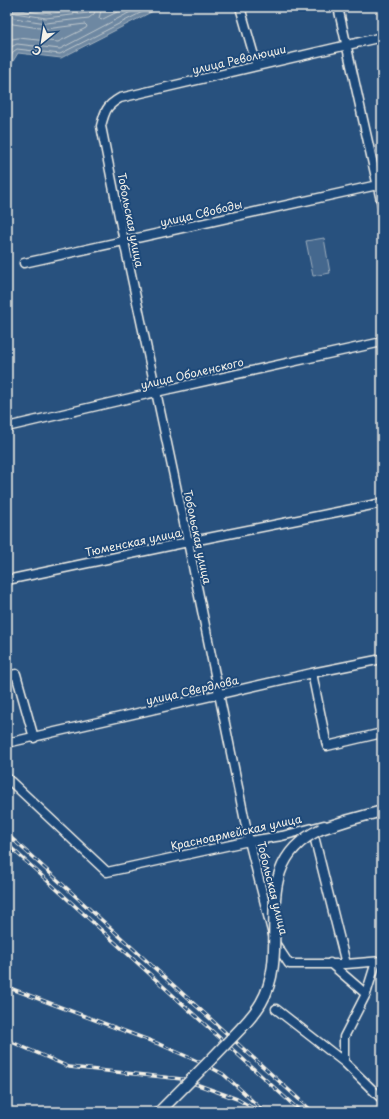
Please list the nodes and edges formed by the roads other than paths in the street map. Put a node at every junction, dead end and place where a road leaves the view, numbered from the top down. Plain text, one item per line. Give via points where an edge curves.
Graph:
1 (240, 7) edge
2 (338, 7) edge
3 (382, 37) edge
4 (347, 46) junction
5 (257, 66) junction
6 (105, 110) joint
7 (380, 184) edge
8 (382, 205) edge
9 (124, 241) junction
10 (24, 263) dead end
11 (382, 342) edge
12 (156, 392) junction
13 (7, 427) edge
14 (382, 503) edge
15 (188, 542) junction
16 (7, 580) edge
17 (382, 659) edge
18 (312, 673) junction
19 (7, 676) edge
20 (218, 695) junction
21 (382, 733) edge
22 (34, 738) junction
23 (7, 744) edge
24 (7, 778) edge
25 (382, 811) edge
26 (369, 814) junction
27 (315, 840) dead end
28 (249, 842) junction
29 (379, 961) edge
30 (330, 963) junction
31 (346, 964) junction
32 (366, 994) junction
33 (276, 1009) dead end
34 (344, 1062) junction
35 (382, 1099) edge
36 (159, 1112) edge

1 - 5 street
2 - 4 street
3 - 4 street, улица Революции
4 - 5 street, улица Революции
4 - 7 street
5 - 6 street, улица Революции via 120,98
6 - 9 street, Тобольская улица via 101,126
7 - 8 street
7 - 9 street, улица Свободы
9 - 10 street, улица Свободы
9 - 12 street, Тобольская улица
11 - 12 street, улица Оболенского
12 - 13 street, улица Оболенского
12 - 15 street, Тобольская улица
14 - 15 street, Тюменская улица
15 - 16 street, Тюменская улица
15 - 20 street, Тобольская улица
17 - 18 street, улица Свердлова
18 - 20 street, улица Свердлова
18 - 21 street via 327,746
19 - 22 street via 16,674
20 - 22 street, улица Свердлова
20 - 28 street, Тобольская улица
22 - 23 street, улица Свердлова
24 - 28 street, Красноармейская улица via 107,872
25 - 26 street, Красноармейская улица
26 - 28 street, Красноармейская улица
26 - 36 street, Красноармейская улица, bridge via 321,829 301,841 292,850 276,884 273,916 275,955 270,981 261,1003 242,1027
27 - 31 street
28 - 30 street, Тобольская улица via 275,943 289,964
29 - 31 street
29 - 32 street
30 - 31 street
30 - 32 street
32 - 34 street via 344,1036
33 - 34 street
34 - 35 street

